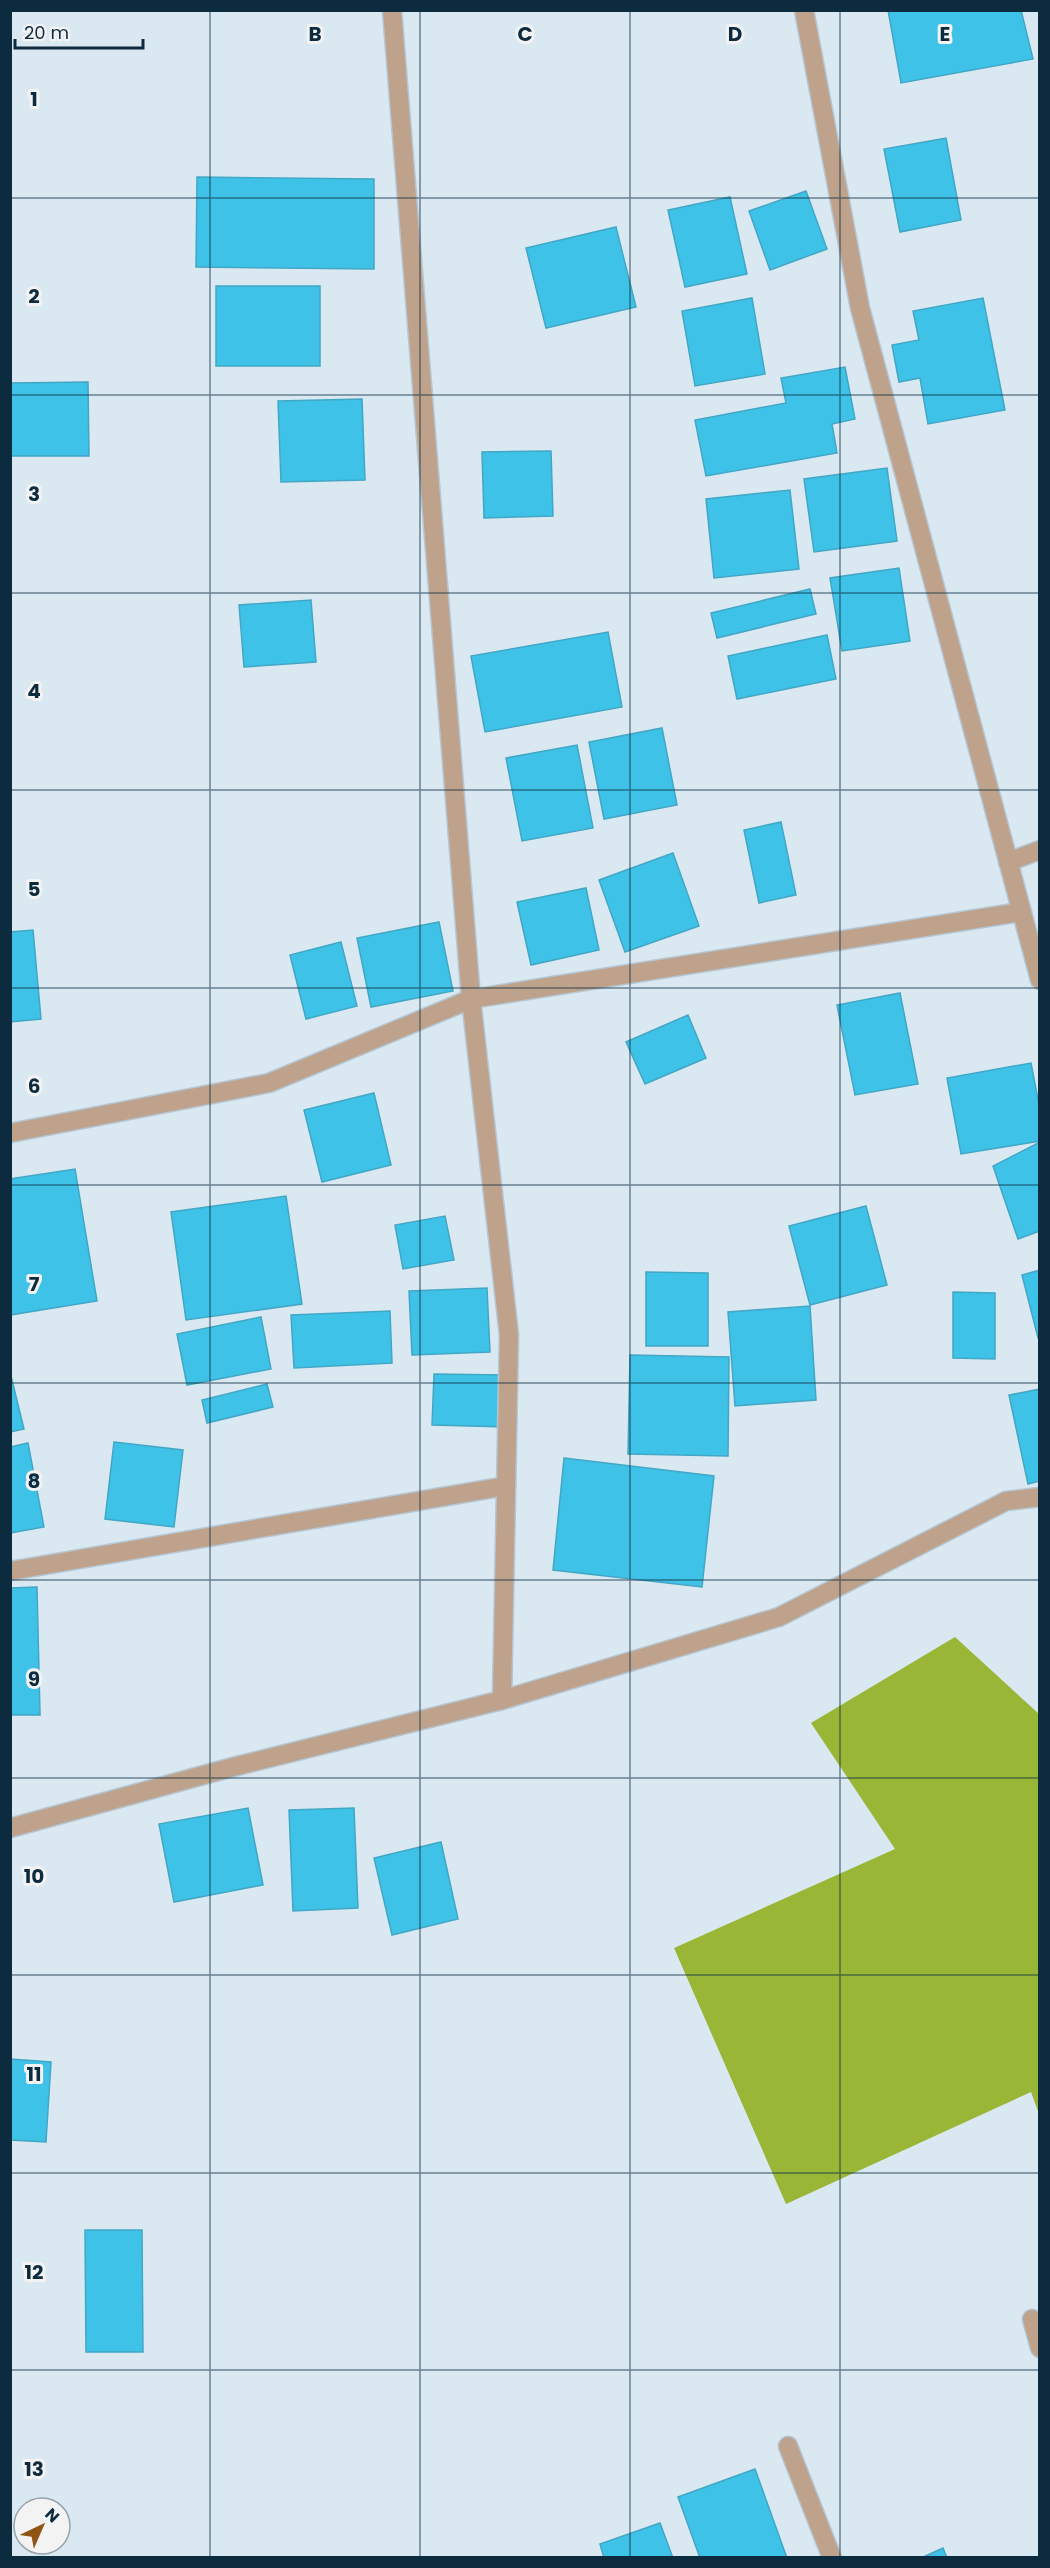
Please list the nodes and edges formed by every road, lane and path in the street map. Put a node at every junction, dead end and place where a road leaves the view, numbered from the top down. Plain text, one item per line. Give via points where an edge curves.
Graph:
1 (392, 10) edge
2 (804, 10) edge
3 (1040, 850) edge
4 (1008, 862) junction
5 (1021, 912) junction
6 (1040, 981) edge
7 (471, 999) junction
8 (10, 1133) edge
9 (506, 1486) junction
10 (1040, 1497) edge
11 (10, 1571) edge
12 (502, 1700) junction
13 (10, 1828) edge
14 (1032, 2319) dead end
15 (1040, 2348) edge
16 (788, 2446) dead end
17 (832, 2558) edge

1 - 7 street
2 - 4 street via 860,308
3 - 4 street
4 - 5 street
5 - 6 street
5 - 7 street
7 - 8 street via 269,1083
7 - 9 street via 508,1335
9 - 11 street
9 - 12 street
10 - 12 street via 1006,1501 779,1617
12 - 13 street
14 - 15 street
16 - 17 street

